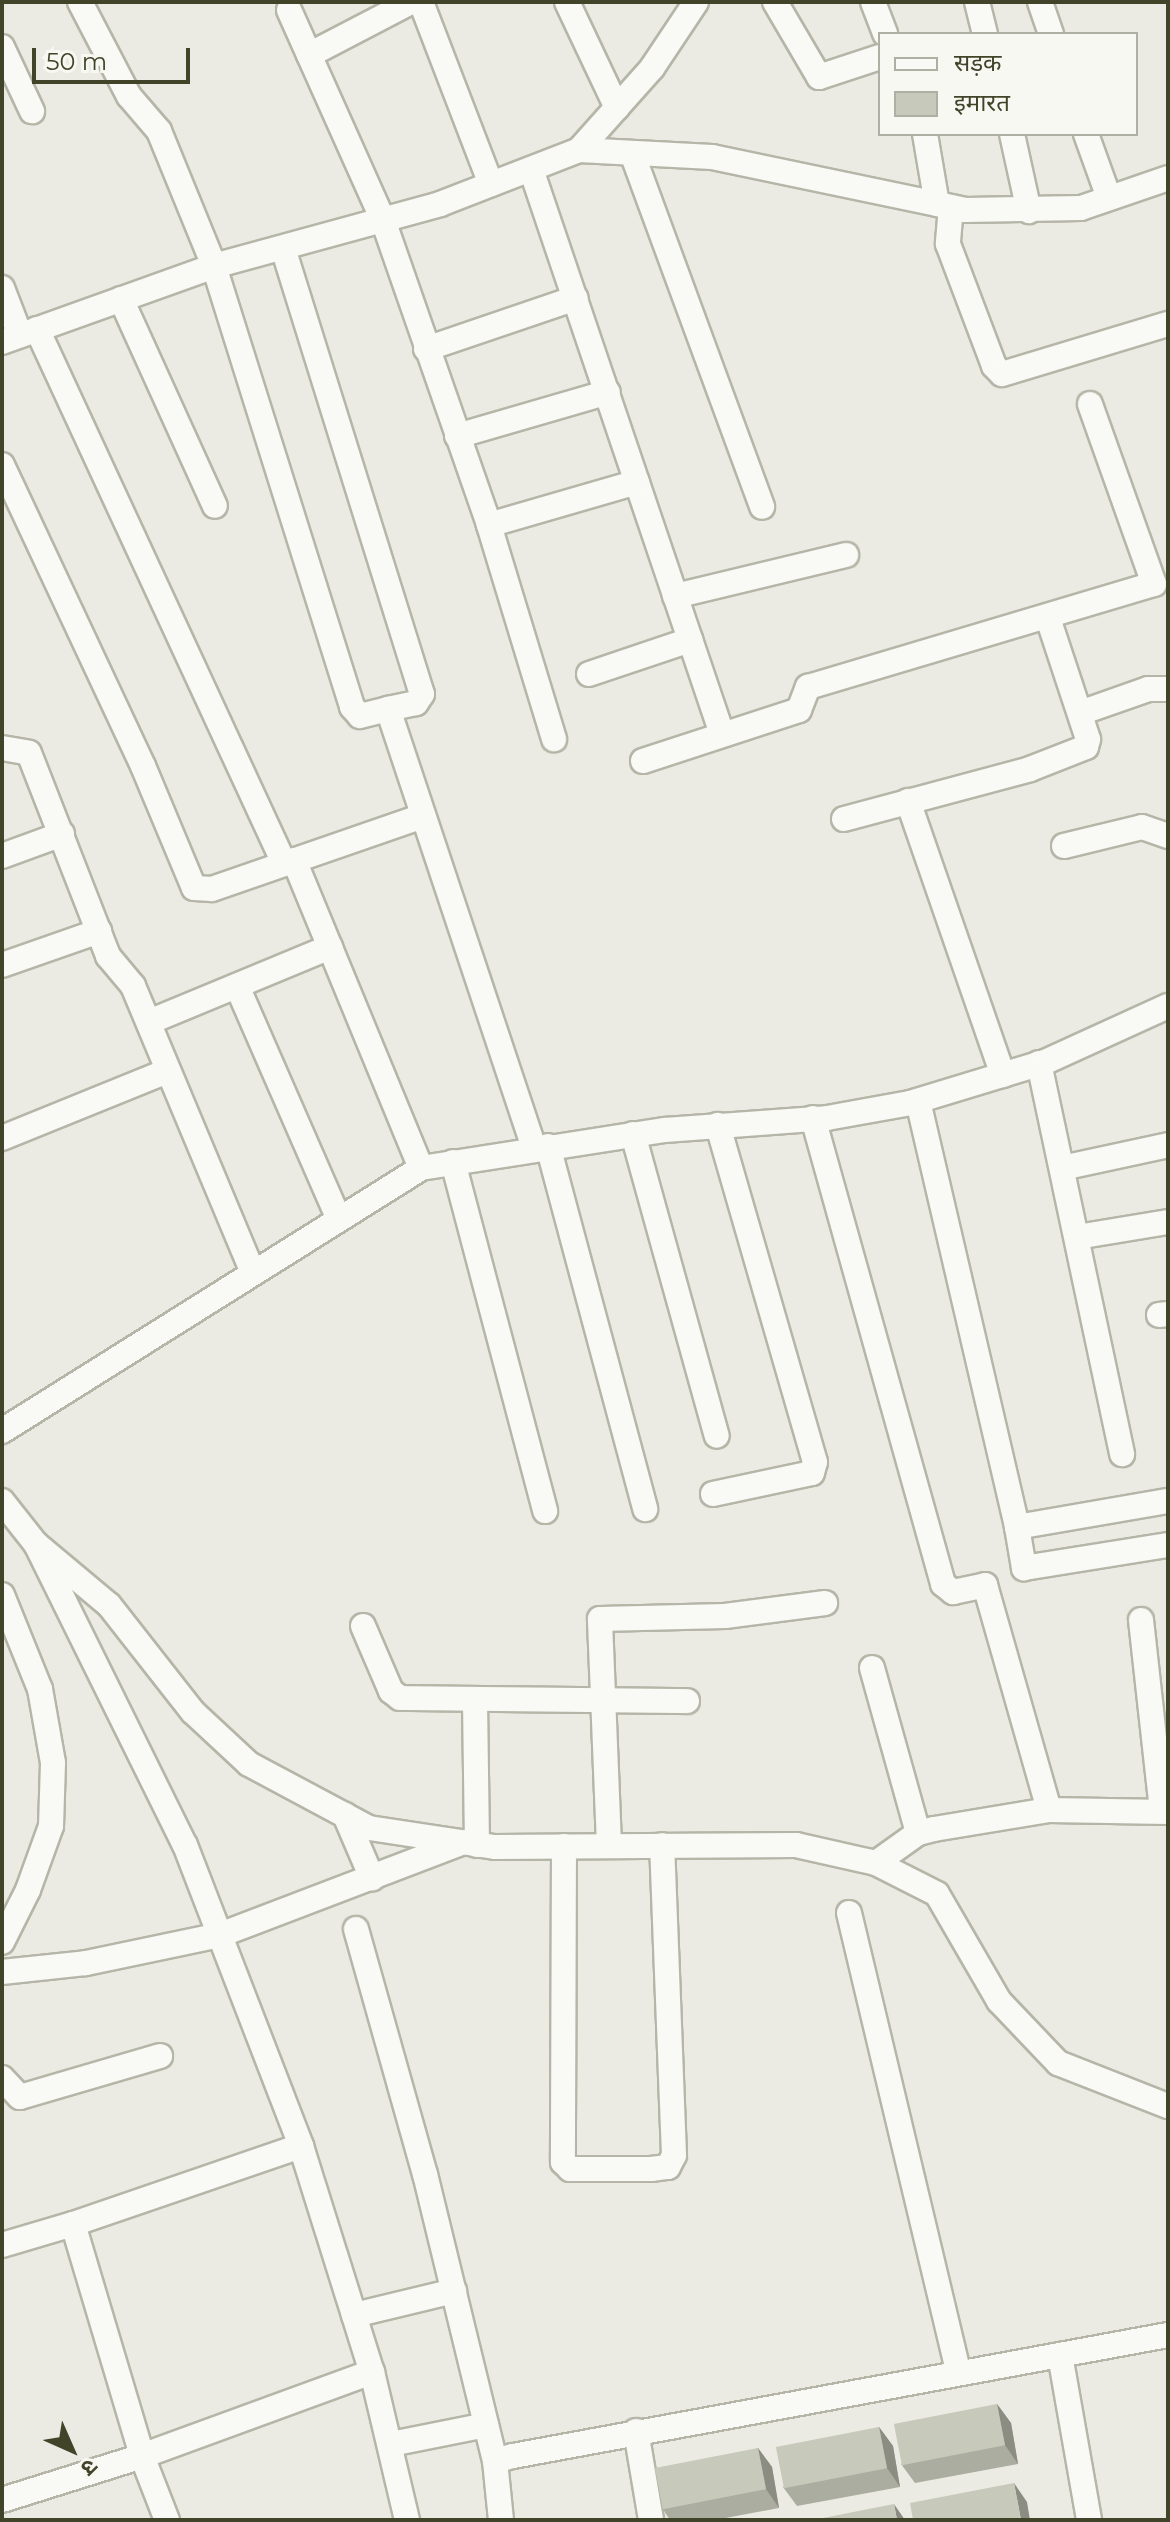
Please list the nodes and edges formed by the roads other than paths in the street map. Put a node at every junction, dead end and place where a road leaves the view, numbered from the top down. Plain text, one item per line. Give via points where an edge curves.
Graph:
1 (80, 2) edge
2 (411, 2) edge
3 (421, 2) edge
4 (567, 2) edge
5 (775, 2) edge
6 (873, 2) edge
7 (977, 2) edge
8 (1040, 2) edge
9 (688, 7) edge
10 (289, 10) dead end
11 (884, 32) edge
12 (984, 32) edge
13 (1050, 32) edge
14 (2, 47) edge
15 (309, 55) junction
16 (878, 58) edge
17 (617, 108) junction
18 (32, 111) dead end
19 (926, 136) edge
20 (1012, 136) edge
21 (1087, 136) edge
22 (579, 150) junction
23 (632, 153) junction
24 (531, 169) junction
25 (1168, 178) edge
26 (491, 184) junction
27 (1109, 198) junction
28 (944, 206) junction
29 (1029, 211) junction
30 (383, 220) junction
31 (283, 248) junction
32 (214, 266) junction
33 (2, 288) edge
34 (576, 298) junction
35 (121, 299) junction
36 (1168, 324) edge
37 (20, 335) edge
38 (426, 349) junction
39 (608, 392) junction
40 (1090, 404) dead end
41 (457, 436) junction
42 (2, 465) edge
43 (637, 482) junction
44 (215, 506) dead end
45 (762, 507) dead end
46 (489, 525) junction
47 (846, 555) dead end
48 (675, 596) junction
49 (1048, 618) junction
50 (690, 640) junction
51 (589, 674) dead end
52 (1168, 689) edge
53 (388, 709) junction
54 (1080, 713) junction
55 (722, 734) junction
56 (554, 739) dead end
57 (2, 748) edge
58 (643, 761) dead end
59 (908, 801) junction
60 (423, 816) junction
61 (844, 819) dead end
62 (62, 834) junction
63 (1168, 836) edge
64 (1064, 846) dead end
65 (2, 856) edge
66 (289, 862) junction
67 (99, 931) junction
68 (330, 947) junction
69 (2, 965) edge
70 (237, 986) junction
71 (1168, 1006) edge
72 (149, 1022) junction
73 (1039, 1063) junction
74 (167, 1071) junction
75 (1003, 1075) junction
76 (918, 1101) junction
77 (813, 1118) junction
78 (718, 1125) junction
79 (633, 1134) junction
80 (2, 1138) edge
81 (1168, 1145) edge
82 (541, 1147) junction
83 (453, 1162) junction
84 (421, 1168) junction
85 (1062, 1168) junction
86 (339, 1219) junction
87 (1168, 1222) edge
88 (1077, 1237) junction
89 (253, 1273) junction
90 (2, 1431) edge
91 (717, 1436) dead end
92 (1122, 1454) dead end
93 (713, 1494) dead end
94 (2, 1501) edge
95 (1168, 1501) edge
96 (645, 1509) dead end
97 (545, 1511) dead end
98 (1017, 1527) junction
99 (36, 1544) junction
100 (1168, 1545) edge
101 (1024, 1568) junction
102 (985, 1585) junction
103 (2, 1595) edge
104 (825, 1603) dead end
105 (1141, 1620) dead end
106 (363, 1626) dead end
107 (872, 1668) dead end
108 (475, 1701) junction
109 (687, 1701) dead end
110 (602, 1702) junction
111 (1049, 1810) junction
112 (1165, 1812) edge
113 (345, 1815) junction
114 (918, 1833) junction
115 (470, 1843) junction
116 (609, 1845) junction
117 (662, 1845) junction
118 (564, 1846) junction
119 (876, 1863) junction
120 (372, 1878) junction
121 (849, 1913) dead end
122 (356, 1929) dead end
123 (220, 1935) junction
124 (2, 1942) edge
125 (2, 1972) edge
126 (160, 2056) dead end
127 (2, 2078) edge
128 (1168, 2106) edge
129 (301, 2146) junction
130 (73, 2224) junction
131 (2, 2245) edge
132 (454, 2291) junction
133 (354, 2315) junction
134 (1168, 2335) edge
135 (1060, 2355) junction
136 (372, 2372) junction
137 (959, 2373) junction
138 (486, 2425) junction
139 (636, 2431) junction
140 (391, 2444) junction
141 (142, 2456) junction
142 (495, 2461) junction
143 (2, 2500) edge
144 (167, 2520) edge
145 (407, 2520) edge
146 (501, 2520) edge
147 (651, 2520) edge
148 (1089, 2520) edge

1 - 32 street via 129,96 159,131
2 - 15 street
3 - 26 street
4 - 17 street
5 - 16 street via 819,77
6 - 11 street
7 - 12 street
8 - 13 street
9 - 17 street via 652,68
10 - 15 street
14 - 18 street
15 - 30 street
17 - 22 street
19 - 28 street
20 - 29 street
21 - 27 street
22 - 23 street
22 - 24 street
23 - 28 street via 712,157
23 - 45 street
24 - 26 street
24 - 34 street
25 - 27 street
26 - 30 street
27 - 29 street via 1081,208
28 - 29 street
28 - 36 street via 948,244 994,366 1002,374
30 - 31 street
30 - 38 street
31 - 32 street
31 - 53 street via 422,694 416,703
32 - 35 street
32 - 53 street via 352,707 360,716
33 - 37 street
34 - 38 street
34 - 39 street
35 - 37 street
35 - 44 street
37 - 66 street
38 - 41 street
39 - 41 street
39 - 43 street
40 - 49 street via 1155,582
41 - 46 street
42 - 66 street via 143,766 186,878 202,891
43 - 46 street
43 - 48 street
46 - 56 street
47 - 48 street
48 - 50 street
49 - 54 street
49 - 55 street via 817,684 806,689 799,710
50 - 51 street
50 - 55 street
52 - 54 street via 1148,689
53 - 60 street
54 - 59 street via 1089,743 1080,751
55 - 58 street
57 - 62 street via 29,753
59 - 61 street
59 - 75 street
60 - 66 street
60 - 82 street
62 - 65 street
62 - 67 street
63 - 64 street via 1142,827
66 - 68 street
67 - 69 street
67 - 72 street via 108,956 133,986
68 - 70 street
68 - 84 street
70 - 72 street
70 - 86 street
71 - 73 street
72 - 74 street
73 - 75 street
73 - 85 street
74 - 80 street
74 - 89 street
75 - 76 street
76 - 77 street
76 - 98 street
77 - 78 street
77 - 102 street via 943,1584 953,1592
78 - 79 street
78 - 93 street via 815,1462 812,1473
79 - 82 street
79 - 91 street
81 - 85 street
82 - 83 street
82 - 96 street
83 - 84 street
83 - 97 street
84 - 86 street
85 - 88 street
86 - 89 street
87 - 88 street
88 - 92 street
89 - 90 street
94 - 99 street
95 - 98 street
98 - 101 street
99 - 113 street via 109,1605 193,1712 249,1764
99 - 123 street via 185,1845
100 - 101 street
101 - 102 street via 991,1575
102 - 111 street
103 - 124 street via 40,1689 53,1763 51,1826
104 - 110 street via 725,1616 600,1619
105 - 112 street
106 - 108 street via 394,1695
107 - 114 street
108 - 110 street
108 - 115 street
109 - 110 street
110 - 116 street
111 - 112 street
111 - 114 street
113 - 115 street via 369,1828
113 - 120 street
114 - 119 street
115 - 118 street
115 - 120 street
116 - 117 street
116 - 118 street
117 - 118 street via 674,2155 668,2167 651,2169 570,2169 563,2162
117 - 119 street via 796,1845
119 - 128 street via 937,1894 999,2001 1058,2063
120 - 123 street
121 - 137 street
122 - 132 street
123 - 125 street via 86,1963
123 - 129 street
126 - 127 street via 20,2097
129 - 130 street
129 - 133 street
130 - 131 street
130 - 141 street
132 - 133 street
132 - 138 street
133 - 136 street
134 - 135 street
135 - 137 street
135 - 148 street
136 - 140 street
136 - 141 street
137 - 139 street
138 - 140 street
138 - 142 street
139 - 142 street
139 - 147 street
140 - 145 street
141 - 143 street
141 - 144 street
142 - 146 street

